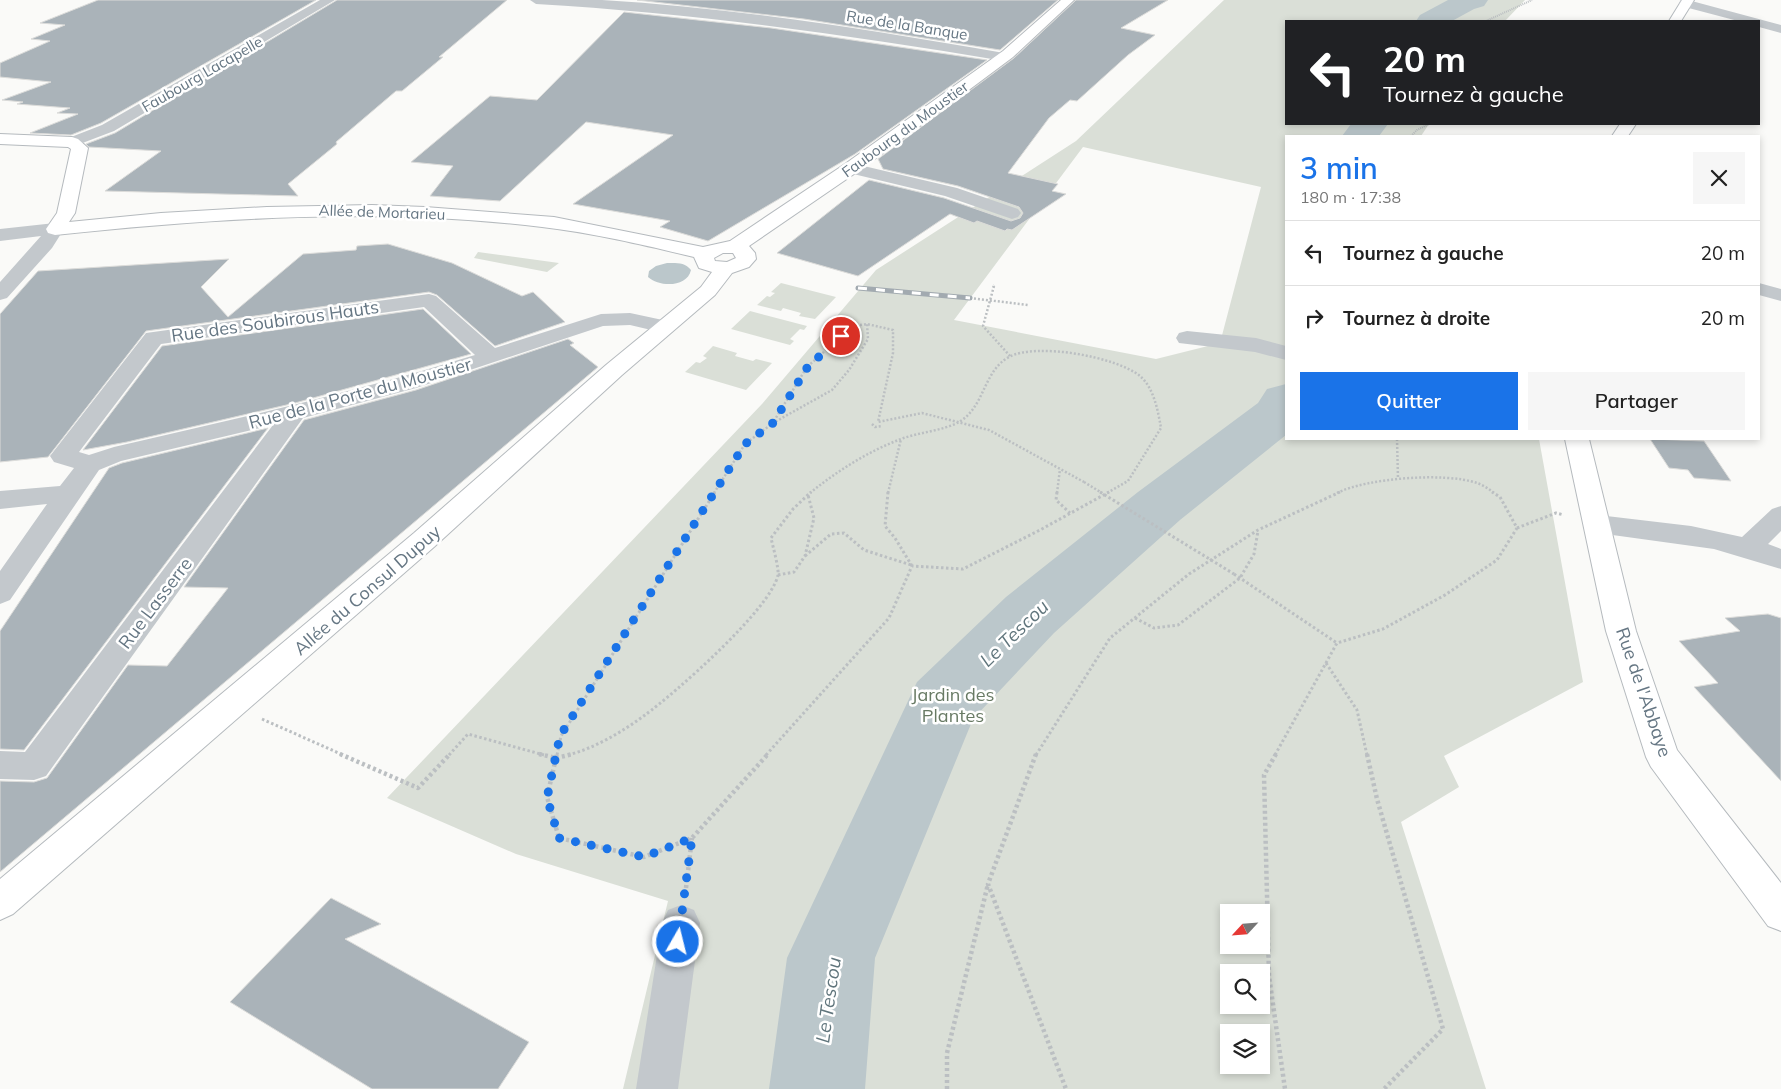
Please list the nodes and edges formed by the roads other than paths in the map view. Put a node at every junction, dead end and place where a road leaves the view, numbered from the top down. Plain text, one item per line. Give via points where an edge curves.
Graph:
1 (329, 0) edge
2 (536, 0) edge
3 (1068, 0) edge
4 (1687, 2) edge
5 (1677, 20) edge
6 (1749, 20) edge
7 (1760, 23) edge
8 (1781, 29) edge
9 (1004, 57) junction
10 (0, 139) edge
11 (72, 142) junction
12 (851, 168) junction
13 (1012, 213) dead end
14 (55, 229) junction
15 (0, 235) edge
16 (721, 256) junction
17 (1760, 289) edge
18 (0, 294) edge
19 (1781, 295) edge
20 (664, 327) junction
21 (1187, 338) dead end
22 (1285, 353) edge
23 (492, 357) junction
24 (295, 413) junction
25 (1577, 440) edge
26 (90, 464) junction
27 (68, 494) junction
28 (0, 500) edge
29 (1781, 515) edge
30 (1598, 524) junction
31 (1748, 548) junction
32 (1781, 559) edge
33 (0, 593) edge
34 (0, 765) edge
35 (0, 902) edge
36 (1781, 913) edge
37 (681, 923) road end
38 (657, 1089) edge

1 - 11 street, Faubourg Lacapelle via 108,128
2 - 9 street, Rue de la Banque via 693,11
3 - 9 main road, Faubourg du Moustier
4 - 5 main road
4 - 6 street
7 - 8 street
9 - 12 main road, Faubourg du Moustier
10 - 11 main road
11 - 14 main road via 80,148 66,213
12 - 13 street via 951,192
12 - 16 main road, Faubourg du Moustier
14 - 15 street
14 - 16 main road, Allée de Mortarieu via 152,218 290,210 416,212 552,222
14 - 18 street
16 - 20 main road, Allée du Consul Dupuy via 722,274
17 - 19 street
20 - 23 street, Rue de la Porte du Moustier via 630,319 601,320
20 - 35 main road, Allée du Consul Dupuy via 424,540
21 - 22 street via 1256,345
23 - 24 street, Rue de la Porte du Moustier
23 - 26 street, Rue des Soubirous Hauts via 430,300 154,338 63,456
24 - 26 street, Rue de la Porte du Moustier via 114,455
24 - 34 street, Rue Lasserre via 34,766
25 - 30 main road, Rue de l'Abbaye
26 - 27 street
27 - 28 street
27 - 33 street
29 - 31 street
30 - 31 street via 1708,539
30 - 36 main road, Rue de l'Abbaye via 1621,631 1663,757
31 - 32 street
37 - 38 street

